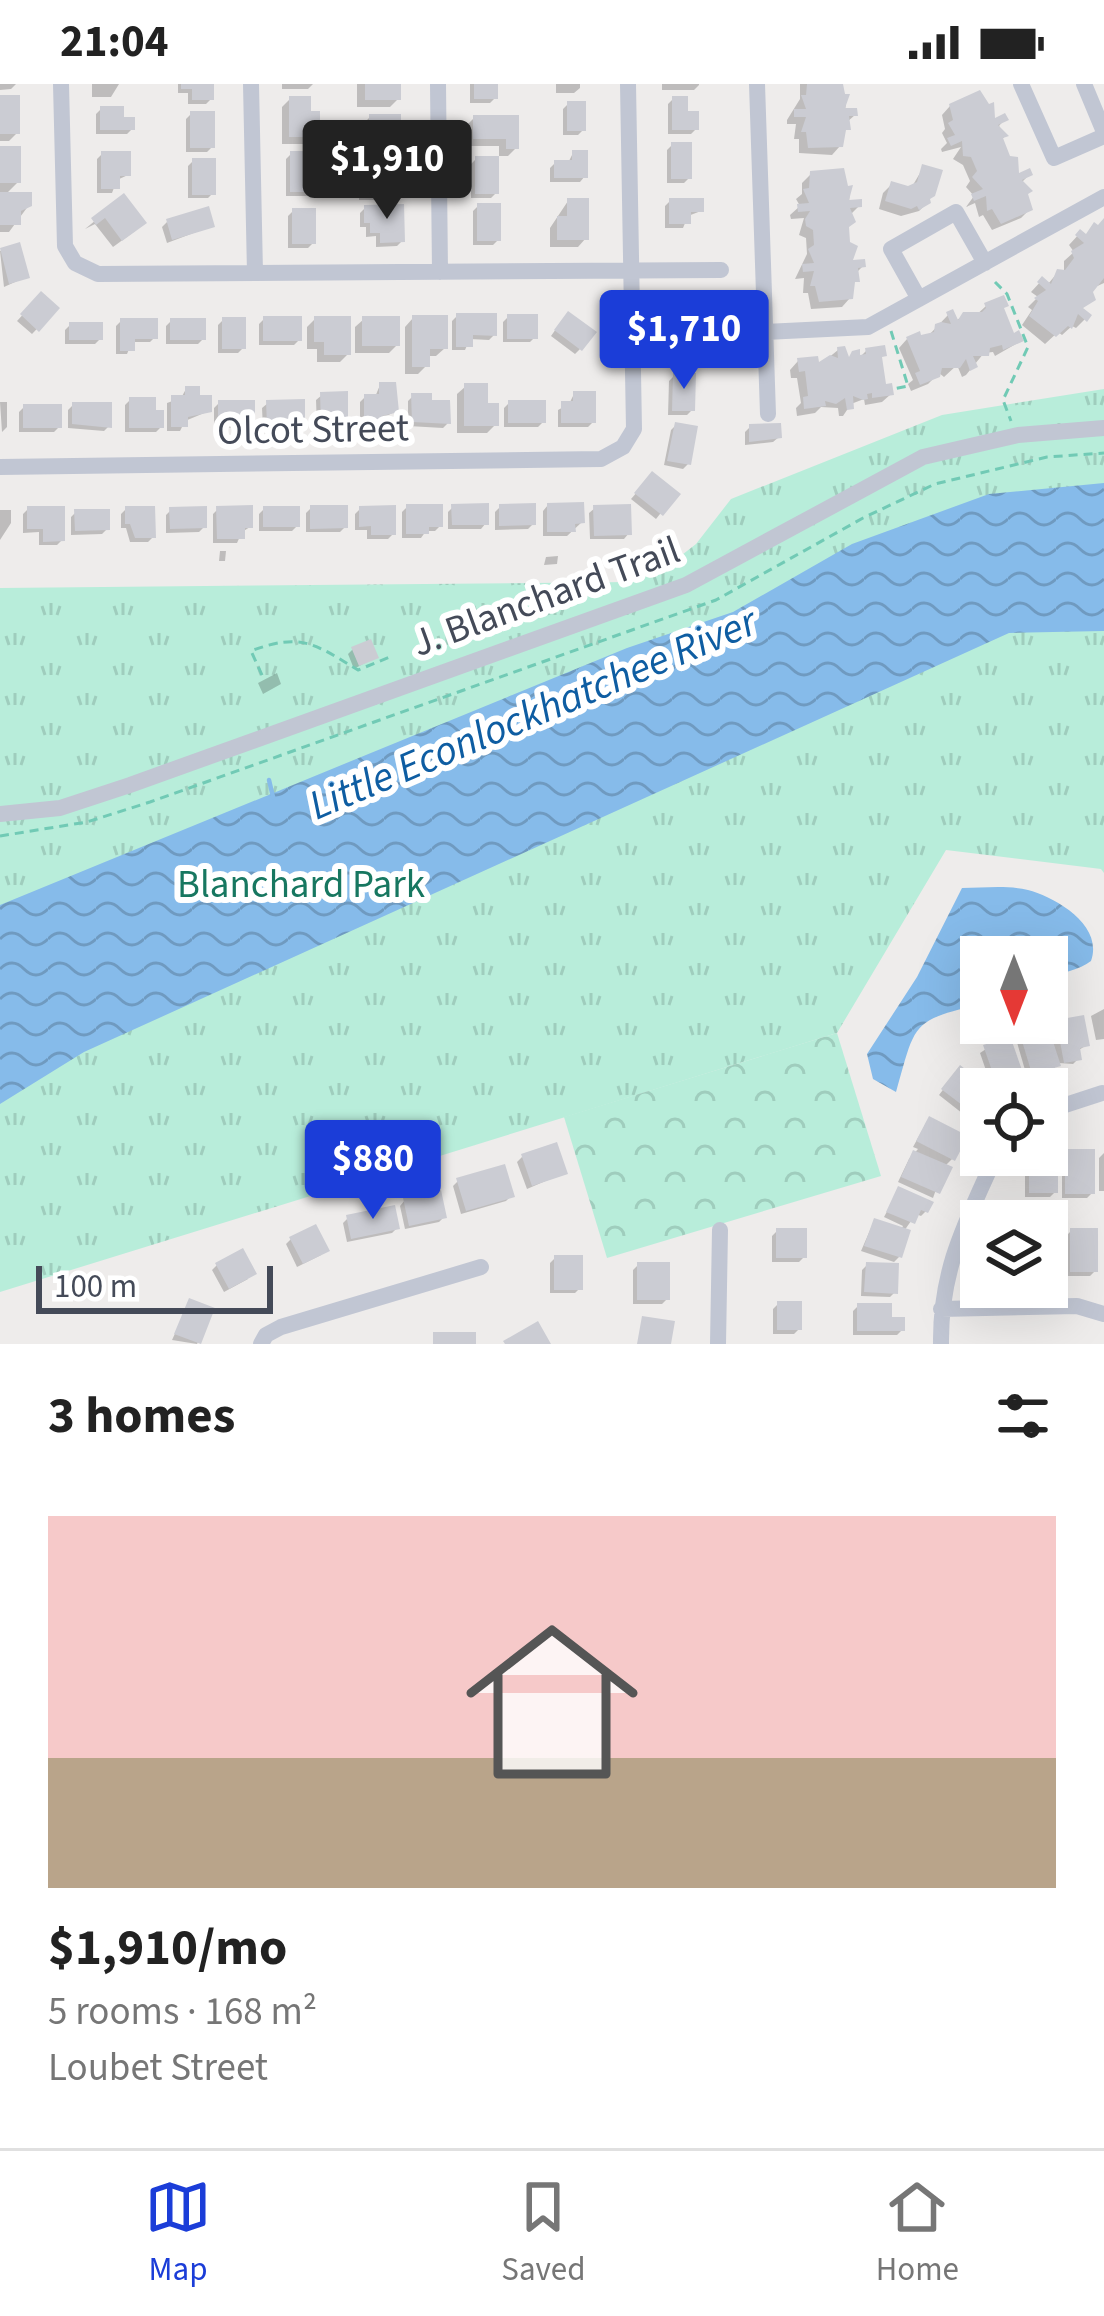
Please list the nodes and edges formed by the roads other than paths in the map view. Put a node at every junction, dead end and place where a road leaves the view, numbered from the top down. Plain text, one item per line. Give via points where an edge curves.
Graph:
1 (61, 84) edge
2 (251, 84) edge
3 (438, 84) edge
4 (628, 84) edge
5 (757, 84) edge
6 (1022, 84) edge
7 (1084, 84) edge
8 (1104, 134) edge
9 (1104, 197) edge
10 (985, 263) junction
11 (632, 270) junction
12 (721, 270) dead end
13 (440, 272) junction
14 (255, 273) junction
15 (919, 299) junction
16 (765, 332) junction
17 (768, 414) dead end
18 (1104, 428) edge
19 (0, 466) edge
20 (0, 814) edge
21 (1102, 1093) edge
22 (1068, 1104) edge
23 (987, 1176) edge
24 (720, 1230) dead end
25 (481, 1267) dead end
26 (941, 1309) junction
27 (1104, 1314) edge
28 (261, 1344) edge
29 (718, 1344) edge
30 (941, 1344) edge

1 - 14 street via 64,245 75,263 98,274
2 - 14 street
3 - 13 street
4 - 11 street
5 - 16 street
6 - 8 street via 1054,158
7 - 8 street
9 - 10 street
10 - 15 street
10 - 15 street via 956,212 891,249
11 - 12 street
11 - 13 street
11 - 19 street, Olcot Street via 634,429 601,459
13 - 14 street
15 - 16 street via 868,327
16 - 17 street
18 - 20 street, J. Blanchard Trail via 1018,436 923,458 686,585 130,785 60,808
21 - 22 street
23 - 26 street via 950,1261
24 - 29 street
25 - 28 street via 281,1327
26 - 27 street via 1077,1306
26 - 30 street

